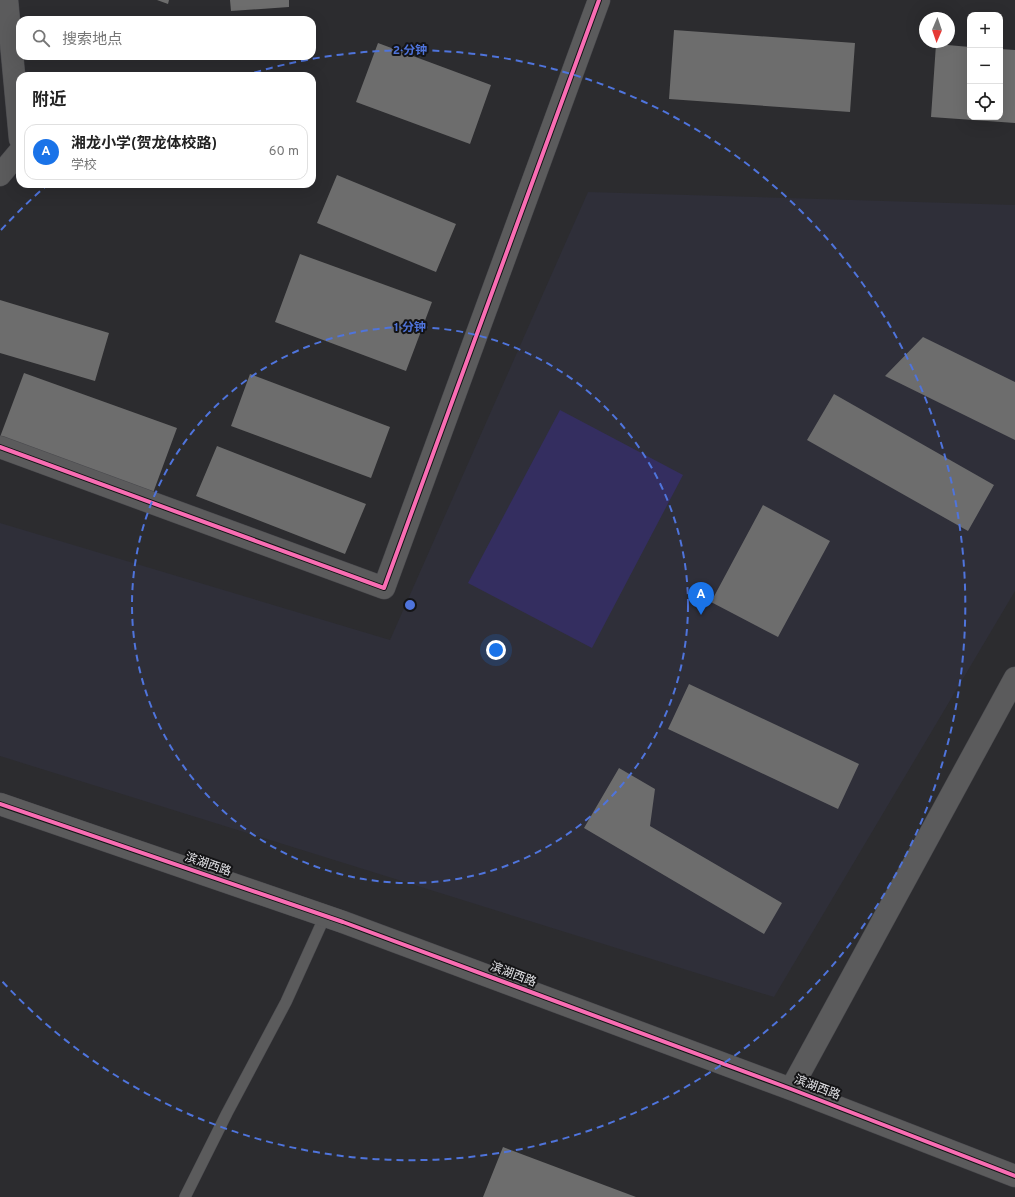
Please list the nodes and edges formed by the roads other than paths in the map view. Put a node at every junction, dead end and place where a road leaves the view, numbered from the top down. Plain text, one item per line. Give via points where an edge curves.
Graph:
1 (6, 0) edge
2 (599, 0) edge
3 (16, 99) edge
4 (16, 156) edge
5 (0, 175) edge
6 (0, 447) edge
7 (1015, 678) edge
8 (0, 804) edge
9 (325, 916) junction
10 (791, 1089) junction
11 (1015, 1176) edge
12 (185, 1197) edge

1 - 3 street
2 - 6 street via 384,588
4 - 5 street
7 - 10 street
8 - 9 street, 滨湖西路
9 - 10 street, 滨湖西路
9 - 12 lane via 286,1002 226,1113
10 - 11 street, 滨湖西路

